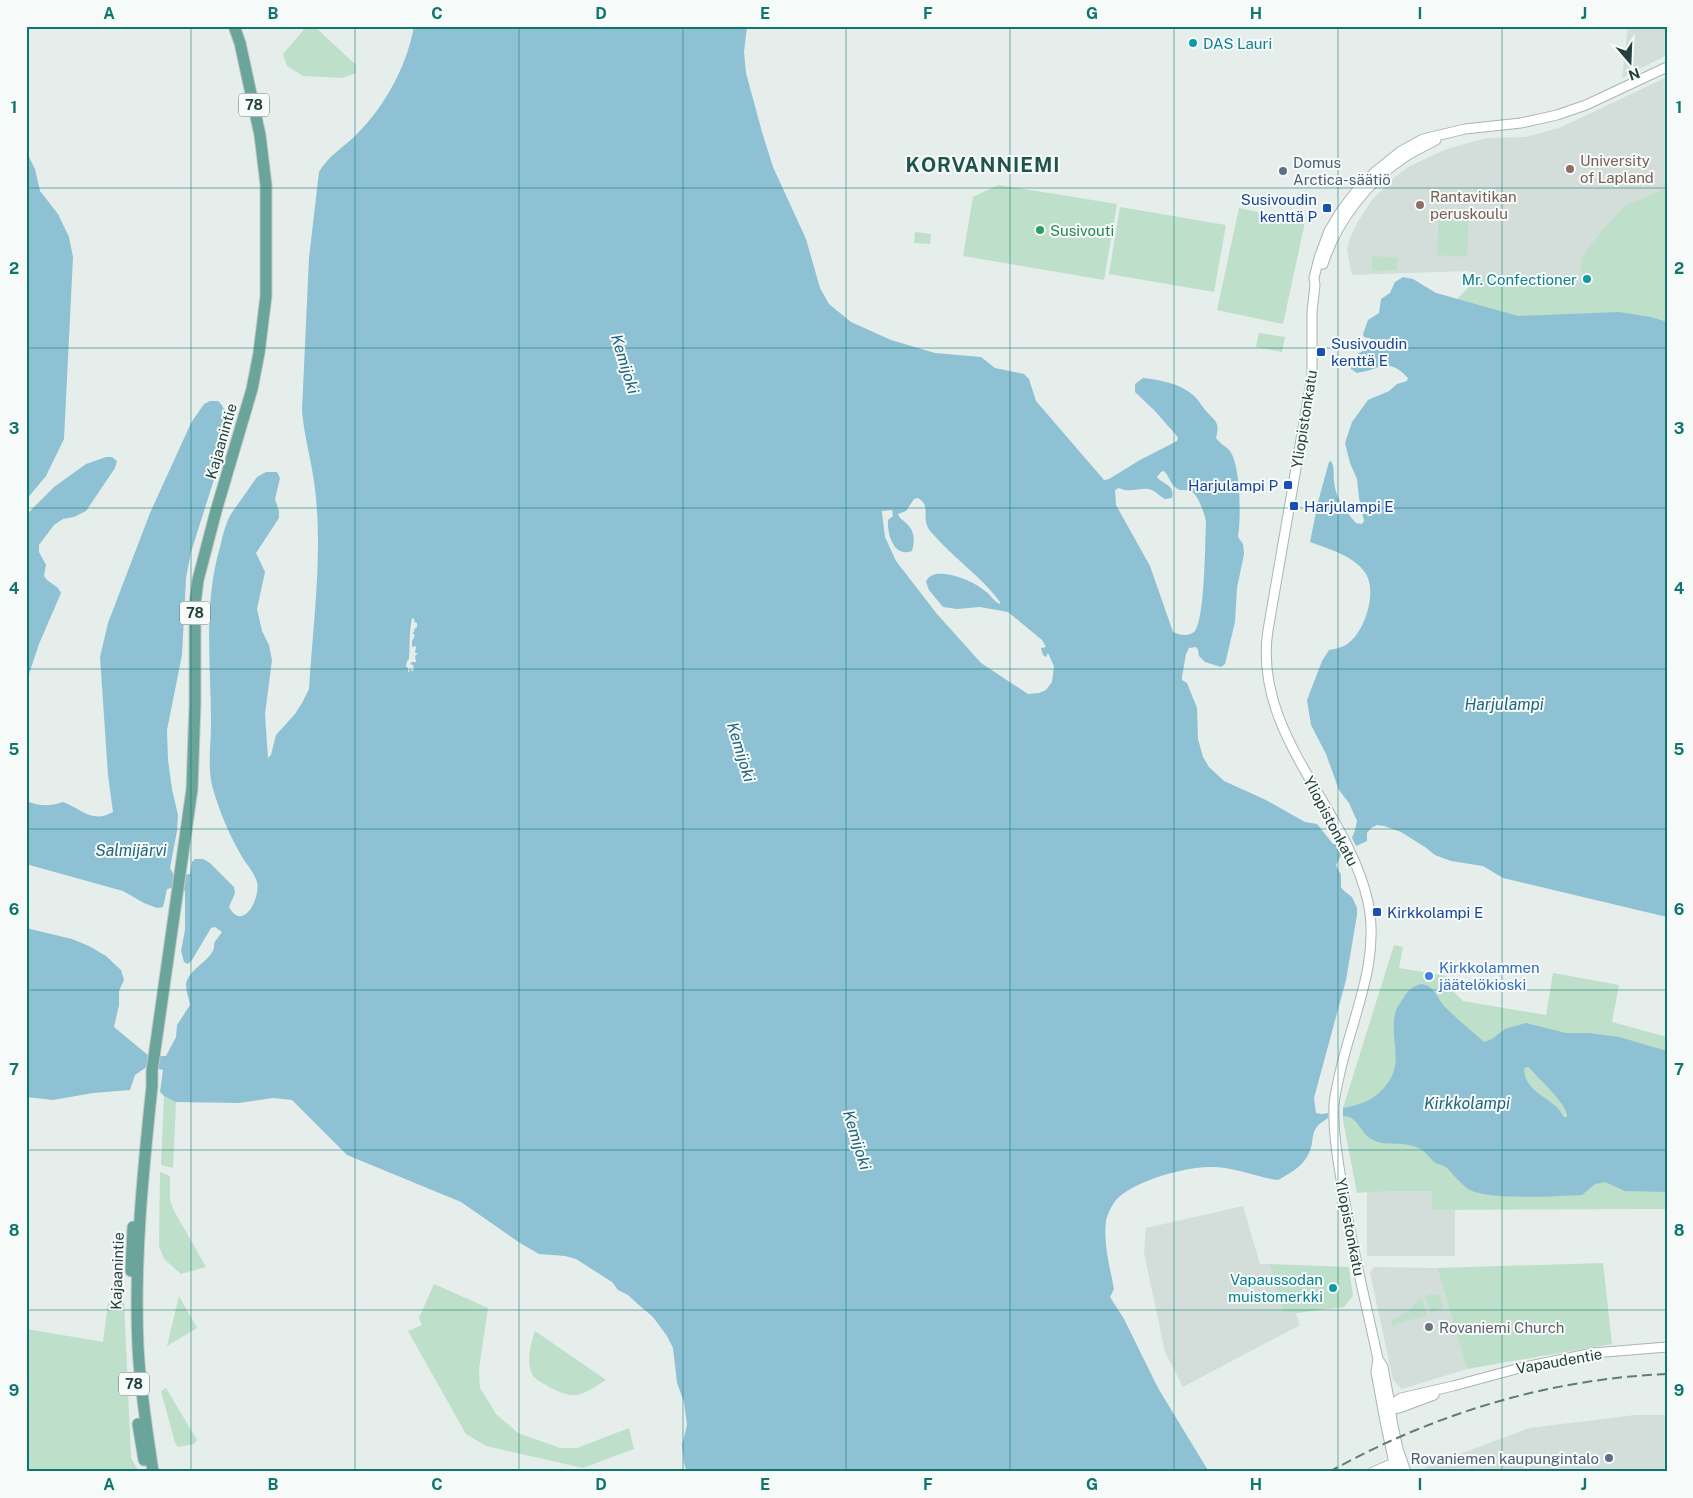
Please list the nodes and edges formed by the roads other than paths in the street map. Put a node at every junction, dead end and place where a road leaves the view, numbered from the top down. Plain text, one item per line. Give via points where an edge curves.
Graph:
1 (234, 26) edge
2 (1667, 67) edge
3 (152, 1071) junction
4 (1667, 1347) edge
5 (1388, 1408) junction
6 (1400, 1469) edge
7 (147, 1472) edge
8 (153, 1472) edge
9 (1373, 1472) edge

1 - 3 main road, Kajaanintie / 78 via 260,135 266,186 266,296 252,389 198,580 192,789
2 - 5 street, Yliopistonkatu via 1557,115 1464,129 1423,140 1402,151 1360,186 1341,211 1330,231 1314,278 1312,376 1266,654 1268,682 1283,727 1354,863 1370,914 1369,963 1345,1049 1334,1107 1345,1206 1378,1359 1376,1372
3 - 7 main road, Kajaanintie / 78 via 147,1085 134,1203 130,1304 134,1392
3 - 8 main road, Kajaanintie / 78 via 137,1312 141,1389
4 - 5 street, Vapaudentie via 1593,1353 1520,1368 1401,1398
5 - 6 street, Yliopistonkatu
6 - 9 street

